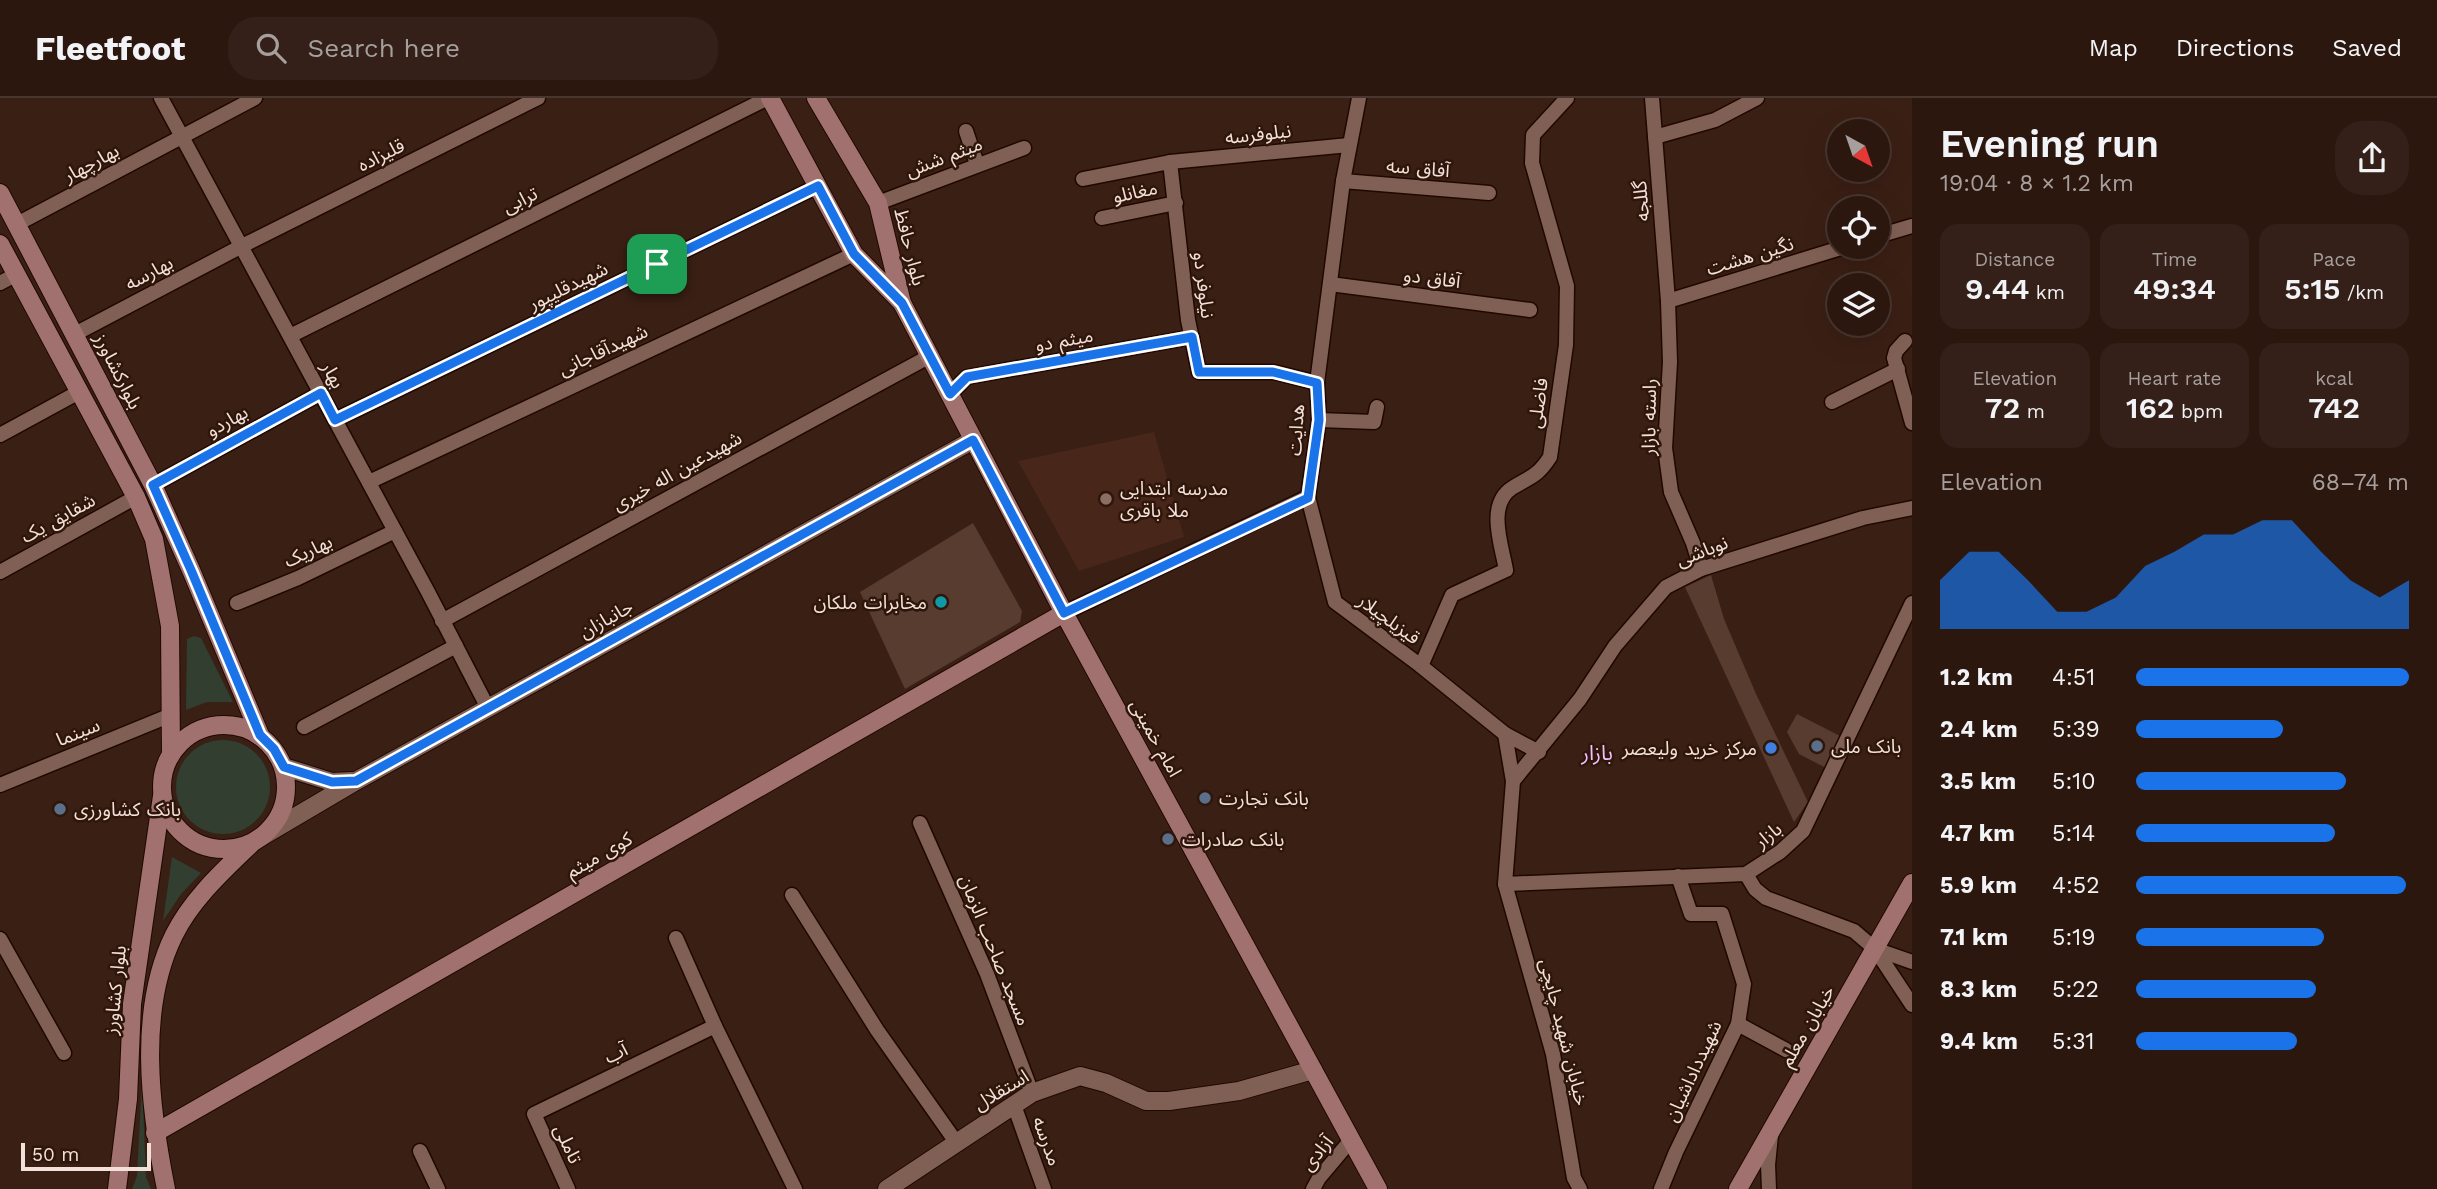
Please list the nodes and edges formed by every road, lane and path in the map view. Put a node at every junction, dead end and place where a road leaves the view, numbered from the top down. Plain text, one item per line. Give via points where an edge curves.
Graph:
1 (161, 98) edge
2 (255, 98) edge
3 (538, 98) edge
4 (769, 98) edge
5 (1359, 98) edge
6 (1567, 98) edge
7 (1652, 98) edge
8 (1757, 98) edge
9 (822, 99) edge
10 (965, 131) dead end
11 (183, 136) junction
12 (1655, 137) junction
13 (1349, 145) junction
14 (1024, 148) dead end
15 (1170, 162) junction
16 (977, 164) junction
17 (1083, 178) dead end
18 (1343, 181) junction
19 (818, 186) junction
20 (0, 193) edge
21 (1489, 193) dead end
22 (1175, 203) junction
23 (878, 204) junction
24 (1102, 218) dead end
25 (17, 224) junction
26 (1912, 226) edge
27 (1890, 232) edge
28 (0, 244) edge
29 (242, 246) junction
30 (1827, 252) edge
31 (854, 254) junction
32 (17, 274) junction
33 (0, 283) edge
34 (1330, 284) junction
35 (1668, 301) junction
36 (902, 303) junction
37 (1530, 310) dead end
38 (75, 334) junction
39 (290, 336) junction
40 (1192, 337) junction
41 (1905, 341) dead end
42 (929, 356) junction
43 (1898, 369) junction
44 (1317, 383) junction
45 (79, 392) junction
46 (321, 393) junction
47 (950, 394) junction
48 (1832, 402) dead end
49 (1377, 407) dead end
50 (335, 420) junction
51 (1319, 420) junction
52 (1912, 423) edge
53 (0, 435) edge
54 (973, 440) junction
55 (369, 482) junction
56 (153, 485) junction
57 (136, 497) junction
58 (1308, 498) junction
59 (1912, 508) edge
60 (395, 531) junction
61 (1701, 569) junction
62 (0, 572) edge
63 (237, 603) dead end
64 (1912, 603) edge
65 (1064, 613) junction
66 (442, 621) junction
67 (456, 646) junction
68 (1421, 666) junction
69 (488, 708) junction
70 (171, 715) junction
71 (304, 727) dead end
72 (1505, 734) junction
73 (260, 735) junction
74 (1539, 752) junction
75 (171, 754) junction
76 (284, 767) junction
77 (356, 781) junction
78 (1513, 782) junction
79 (0, 785) edge
80 (162, 796) junction
81 (920, 823) dead end
82 (257, 840) junction
83 (1746, 874) junction
84 (1678, 876) junction
85 (1912, 883) edge
86 (1505, 884) junction
87 (792, 895) dead end
88 (676, 938) dead end
89 (0, 939) edge
90 (1875, 949) junction
91 (1912, 962) edge
92 (1912, 1004) edge
93 (1738, 1024) junction
94 (715, 1026) junction
95 (1786, 1050) dead end
96 (64, 1053) dead end
97 (1313, 1070) junction
98 (1031, 1093) junction
99 (1014, 1105) junction
100 (534, 1114) joint
101 (1772, 1129) junction
102 (155, 1133) junction
103 (1351, 1140) junction
104 (957, 1142) junction
105 (420, 1152) dead end
106 (117, 1189) edge
107 (166, 1189) edge
108 (438, 1189) edge
109 (568, 1189) edge
110 (795, 1189) edge
111 (887, 1189) edge
112 (1044, 1189) edge
113 (1313, 1189) edge
114 (1378, 1189) edge
115 (1580, 1189) edge
116 (1661, 1189) edge
117 (1738, 1189) edge
118 (1769, 1189) edge

1 - 11 street, بهار
2 - 11 street, بهارچهار
3 - 29 street, قلیزاده
4 - 19 main road, بلوار حافظ
4 - 39 street, ترابی
5 - 13 street, هدایت
6 - 68 street, فاضلی via 1533,135 1532,163 1567,286 1566,345 1550,457 1541,472 1508,490 1499,504 1497,521 1506,570 1452,595
7 - 12 street, گللجه
8 - 12 street via 1716,120
9 - 23 main road, بلوار حافظ
10 - 16 street
11 - 25 street, بهارچهار
11 - 29 street, بهار
12 - 35 street, گللجه
13 - 15 street, نیلوفرسه
13 - 18 street, هدایت
14 - 16 street, میثم شش
15 - 17 street, نیلوفرسه
15 - 22 street, نیلوفر دو
16 - 23 street, میثم شش
18 - 21 street, آفاق سه
18 - 34 street, هدایت
19 - 31 main road, بلوار حافظ
19 - 50 street, شهیدقلیپور
20 - 25 main road, بلوارکشاورز
22 - 24 street, مغانلو
22 - 40 street, نیلوفر دو
23 - 36 main road, بلوار حافظ
25 - 38 main road, بلوارکشاورز
26 - 27 street
28 - 32 main road
29 - 38 street, بهارسه
29 - 39 street, بهار
30 - 35 street, نگین هشت
31 - 36 main road, بلوار حافظ
31 - 55 street, شهیدآقاجانی
32 - 33 street
32 - 45 main road
34 - 37 street, آفاق دو
34 - 44 street, هدایت
35 - 61 street, راسته بازار via 1665,448 1671,492
36 - 42 main road, امام خمینی
38 - 56 main road, بلوارکشاورز
39 - 46 street, بهار
40 - 44 street, نیلوفر دو via 1199,372 1273,372
40 - 47 street, میثم دو via 967,377
41 - 43 street via 1894,358
42 - 47 main road, امام خمینی
42 - 66 street, شهیدعین اله خیری
43 - 48 street
43 - 52 street
44 - 51 street, هدایت
45 - 53 street
45 - 57 main road
46 - 50 street, بهار
46 - 56 street, بهاردو
47 - 54 main road, امام خمینی
49 - 51 street via 1374,422
50 - 55 street, بهار
51 - 58 street, هدایت
54 - 65 main road, امام خمینی
54 - 69 street, جانبازان
55 - 60 street, بهار
56 - 73 main road, بلوارکشاورز
57 - 62 street, شقایق یک
57 - 70 main road via 153,538 170,626
58 - 65 street
58 - 68 street, قیزیلچیلار via 1335,602
59 - 61 street, نوباشی via 1863,518
60 - 63 street, بهاریک
60 - 66 street, بهار
61 - 74 street, نوباشی via 1666,587 1615,646
64 - 83 street, بازار via 1803,831
65 - 97 main road, امام خمینی
65 - 102 main road, کوی میثم
66 - 67 street, بهار
67 - 69 street, بهار
67 - 71 street
68 - 72 street, قیزیلچیلار
69 - 77 street, جانبازان
70 - 75 main road
70 - 79 street, سینما
72 - 74 street, قیزیلچیلار
72 - 78 street
73 - 75 main road via 241,727 211,726 184,739
73 - 76 main road
74 - 78 street, نوباشی
75 - 80 main road via 163,774
76 - 77 street via 332,782
76 - 82 main road via 284,806 275,823
77 - 82 street, جانبازان
78 - 86 street
80 - 82 main road via 179,831 195,842 233,849
80 - 106 main road, بلوار کشاورز via 132,1004
81 - 98 street, مسجد صاحب الزمان via 987,974
82 - 102 main road, بلوار کشاورز via 204,891 175,933 162,966 153,1002
83 - 84 street, بازار
83 - 90 street via 1766,898 1854,931
84 - 86 street, بازار
84 - 93 street, شهیدداداشیان via 1692,914 1722,914 1744,984
85 - 90 main road, خیابان معلم
86 - 115 street, خیابان شهید چایچی via 1553,1054 1574,1178
87 - 104 street via 877,1030
88 - 94 street
89 - 96 street
90 - 91 street
90 - 92 street
90 - 101 main road, خیابان معلم
93 - 95 street
93 - 116 street, شهیدداداشیان
94 - 100 street, آب
94 - 110 street
97 - 98 street, استقلال via 1239,1091 1169,1101 1146,1101 1080,1076
97 - 103 main road, امام خمینی
98 - 99 street, استقلال
99 - 104 street, استقلال
99 - 112 street, مدرسه
100 - 109 street, تاملی
101 - 117 main road, خیابان معلم
101 - 118 street
102 - 107 main road, بلوار کشاورز
103 - 113 street, آزادی
103 - 114 main road, امام خمینی
104 - 111 street, استقلال
105 - 108 street

